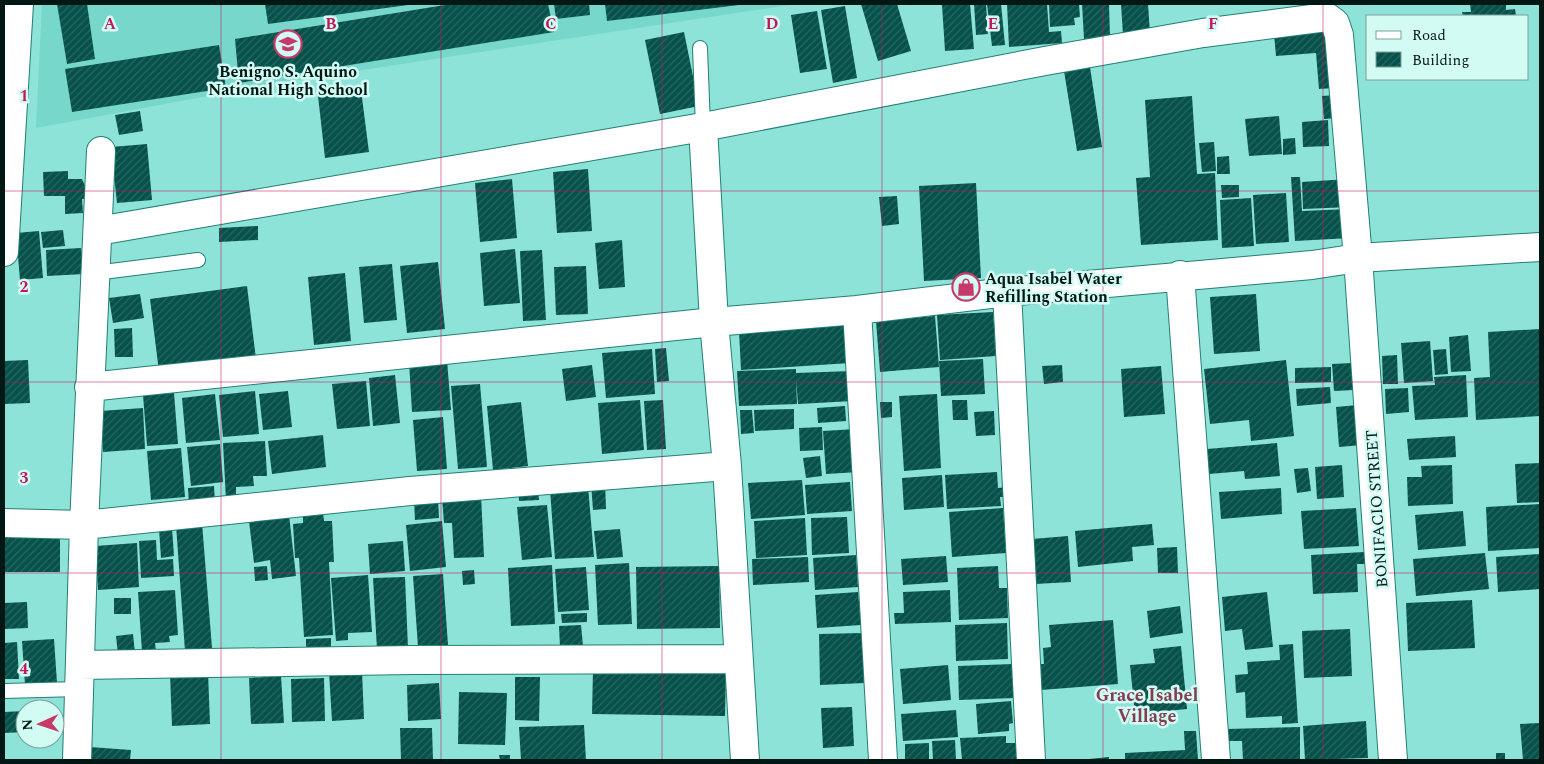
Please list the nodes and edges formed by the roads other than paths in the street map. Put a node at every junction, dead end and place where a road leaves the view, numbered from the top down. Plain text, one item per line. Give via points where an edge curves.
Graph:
1 (19, 4) edge
2 (700, 48) dead end
3 (702, 128) junction
4 (101, 151) dead end
5 (98, 231) junction
6 (1540, 247) edge
7 (4, 252) edge
8 (1358, 258) junction
9 (198, 260) dead end
10 (95, 273) junction
11 (1180, 275) junction
12 (1007, 292) junction
13 (857, 310) junction
14 (714, 322) junction
15 (90, 387) junction
16 (727, 466) junction
17 (4, 523) edge
18 (84, 525) junction
19 (738, 659) junction
20 (80, 677) junction
21 (4, 691) edge
22 (77, 760) edge
23 (745, 760) edge
24 (883, 760) edge
25 (1031, 760) edge
26 (1216, 760) edge
27 (1394, 760) edge

1 - 7 street
2 - 3 lane
3 - 5 street
3 - 8 street, BONIFACIO STREET via 1045,61 1327,17 1335,23 1340,35
3 - 14 street
4 - 5 street
5 - 10 street
6 - 8 street
8 - 11 street via 1312,265
8 - 27 street, BONIFACIO STREET
9 - 10 lane
10 - 15 street
11 - 12 street
11 - 26 street
12 - 13 street
12 - 25 street
13 - 14 street
13 - 24 street
14 - 15 street
14 - 16 street
15 - 18 street
16 - 18 street via 410,491
16 - 19 street
17 - 18 street
18 - 20 street
19 - 20 street via 412,660
19 - 23 street
20 - 21 lane
20 - 22 street

